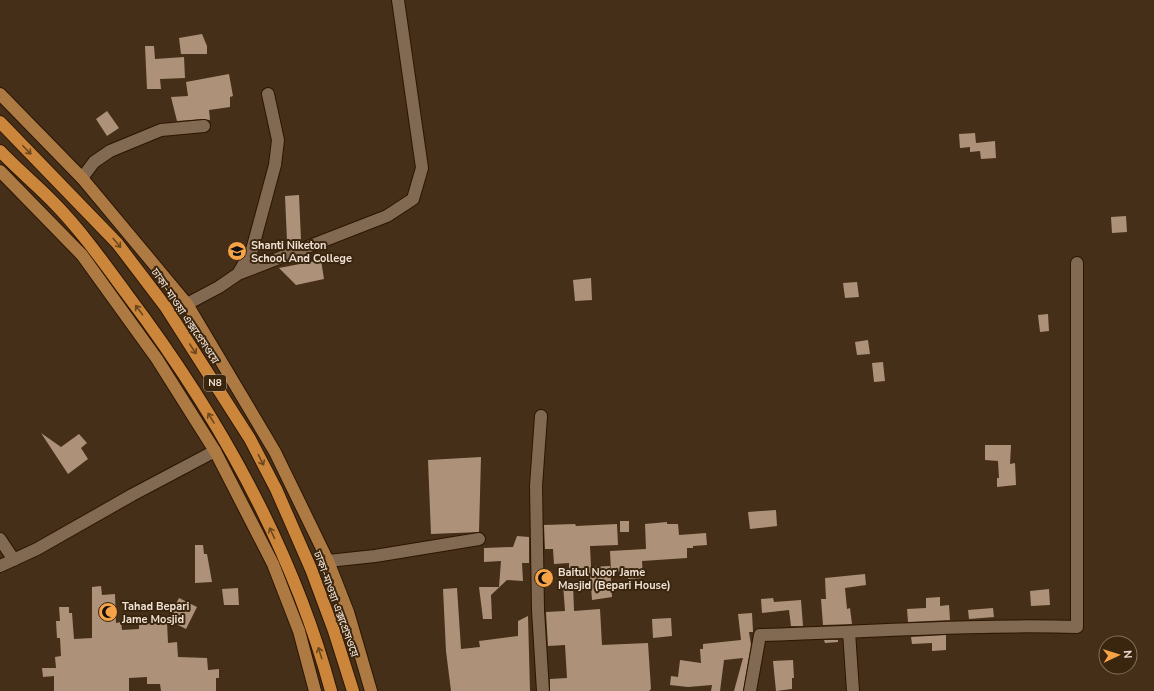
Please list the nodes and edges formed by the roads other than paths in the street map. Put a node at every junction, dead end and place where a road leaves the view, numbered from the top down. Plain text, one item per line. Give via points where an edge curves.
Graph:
1 (398, 0) edge
2 (0, 94) edge
3 (268, 94) dead end
4 (0, 122) edge
5 (204, 126) dead end
6 (0, 151) edge
7 (0, 171) edge
8 (82, 178) junction
9 (1077, 263) dead end
10 (238, 274) junction
11 (187, 304) junction
12 (541, 416) dead end
13 (215, 451) junction
14 (0, 539) edge
15 (479, 539) dead end
16 (14, 560) junction
17 (328, 561) junction
18 (0, 566) edge
19 (849, 632) junction
20 (315, 691) edge
21 (331, 691) edge
22 (352, 691) edge
23 (371, 691) edge
24 (543, 691) edge
25 (750, 691) edge
26 (853, 691) edge

1 - 10 street via 422,168 413,199 387,216
2 - 8 main road
3 - 10 street via 278,140 275,165 252,250
4 -> 22 highway, ঢাকা-মাওয়া এক্সপ্রেসওয়ে / N8 via 117,243 165,306 250,439 311,569 334,631
5 - 8 street via 161,130 110,151 94,162
21 -> 6 highway, N8 via 321,654 290,572 245,474 177,362 96,252 56,204
7 - 13 main road via 82,255 157,359
8 - 11 main road
9 - 19 street via 1077,627
10 - 11 street
11 - 17 main road via 274,452
12 - 24 street via 536,486 538,610
13 - 16 street
13 - 20 main road via 273,564 298,631
14 - 16 street
15 - 17 street
16 - 18 street
17 - 23 main road via 348,612
19 - 25 street via 760,635
19 - 26 street

